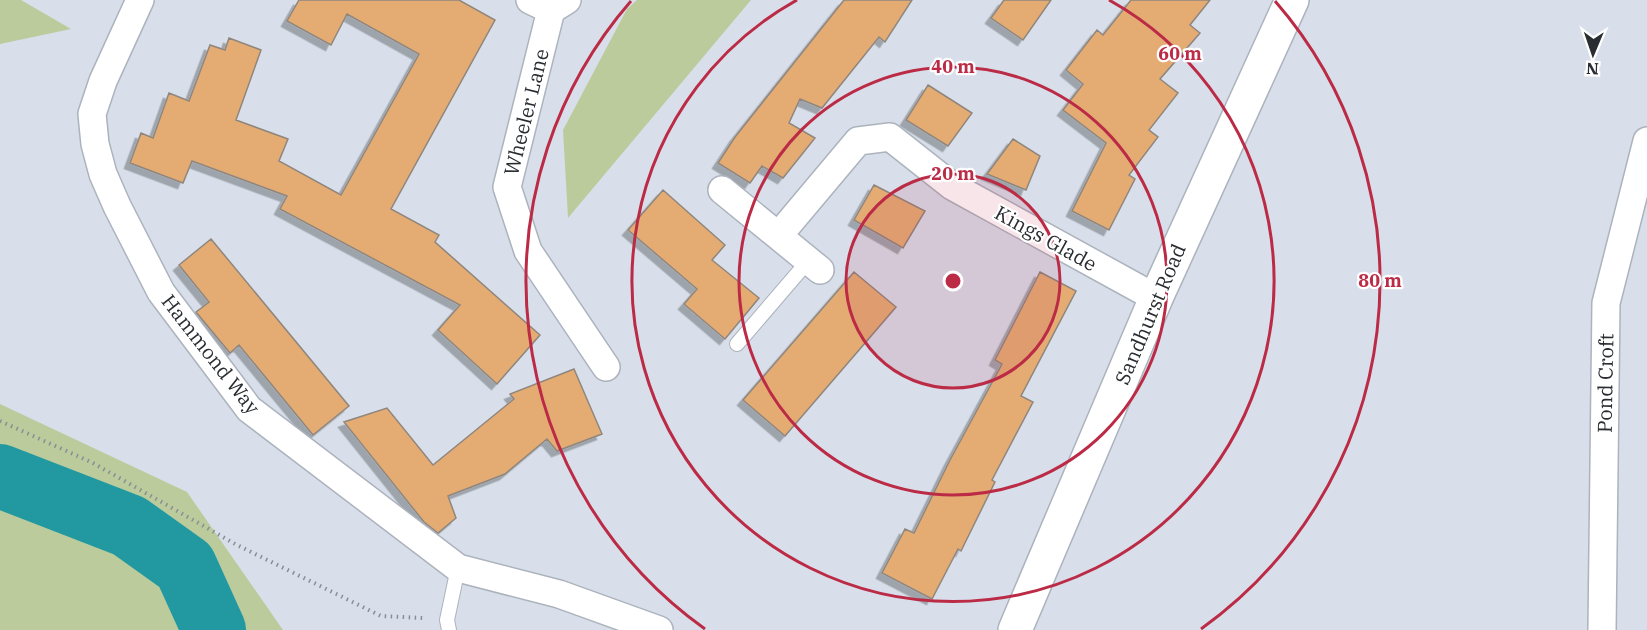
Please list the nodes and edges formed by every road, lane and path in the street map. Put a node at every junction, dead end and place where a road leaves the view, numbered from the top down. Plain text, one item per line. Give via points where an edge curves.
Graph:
1 (140, 0) edge
2 (1292, 0) edge
3 (549, 3) edge
4 (1647, 141) edge
5 (722, 190) dead end
6 (779, 235) junction
7 (814, 265) joint
8 (1156, 298) junction
9 (737, 344) dead end
10 (606, 367) dead end
11 (0, 421) edge
12 (458, 568) junction
13 (448, 625) edge
14 (659, 630) edge
15 (1015, 630) edge
16 (1602, 630) edge

1 - 12 street, Hammond Way via 92,114 103,174 161,292 249,409
2 - 8 street, Sandhurst Road
3 - 10 street, Wheeler Lane via 507,187 528,251
4 - 16 street, Pond Croft via 1606,303
5 - 6 street
6 - 7 street
6 - 8 street, Kings Glade via 858,141 890,137 952,186
7 - 9 lane
8 - 15 street, Sandhurst Road
11 - 13 path via 93,463 237,545 381,616
12 - 13 lane
12 - 14 street, Hammond Way via 559,594

